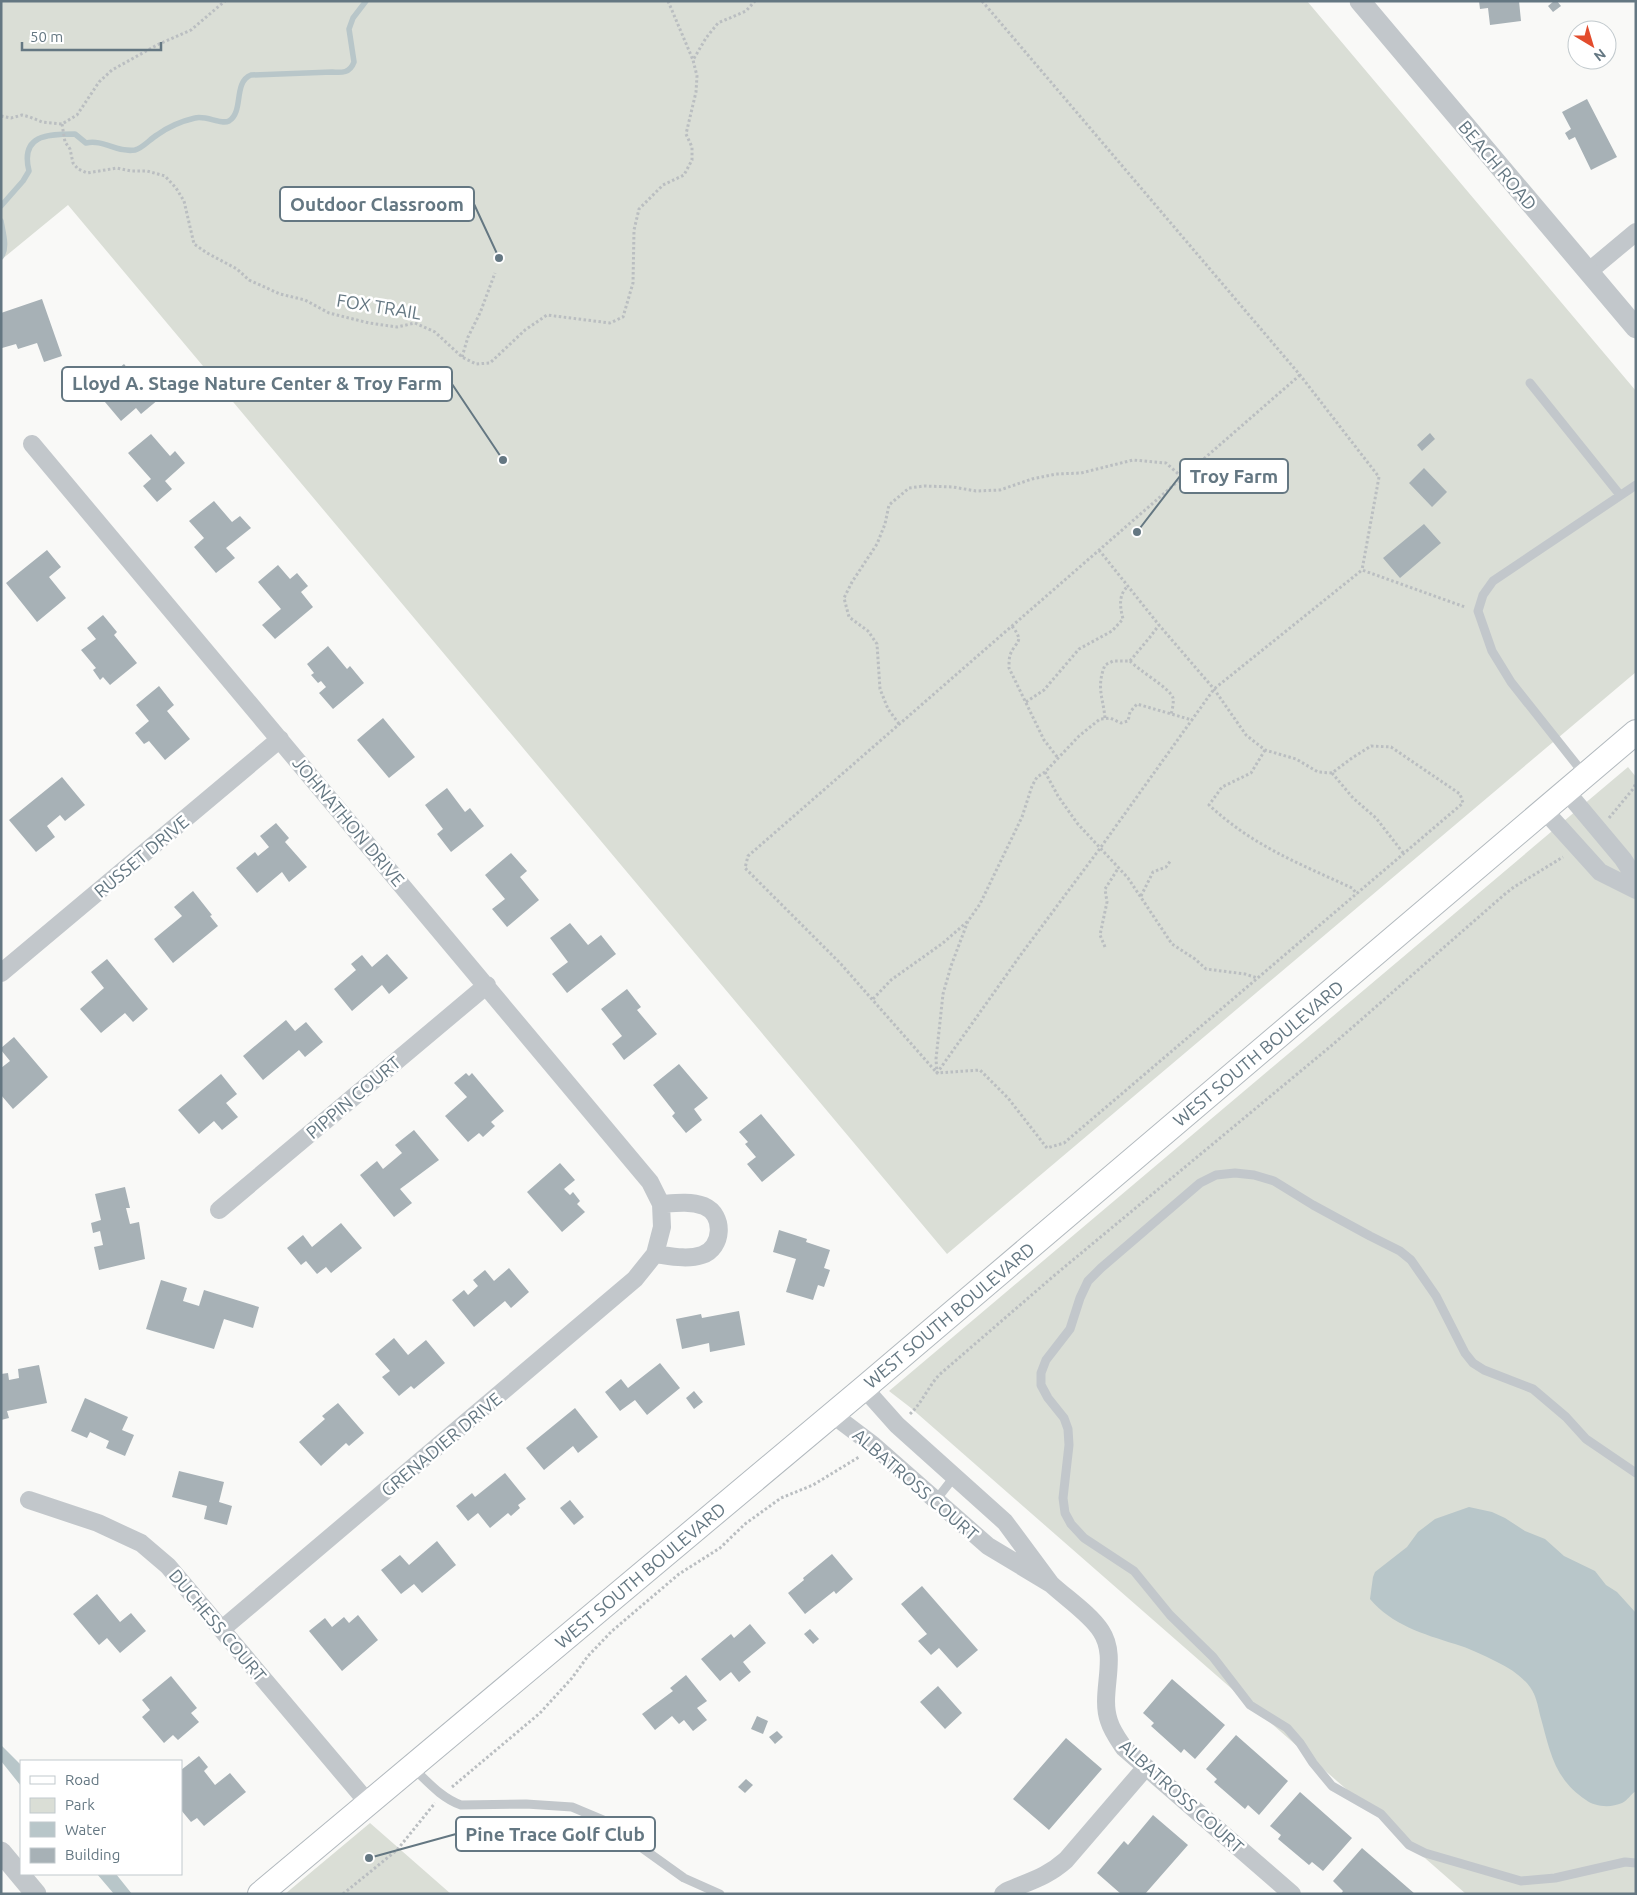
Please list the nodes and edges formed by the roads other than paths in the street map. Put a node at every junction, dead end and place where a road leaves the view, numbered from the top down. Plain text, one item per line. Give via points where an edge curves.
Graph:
1 (1360, 1) edge
2 (1636, 232) edge
3 (1588, 272) junction
4 (1636, 328) edge
5 (1530, 383) dead end
6 (32, 444) dead end
7 (1636, 484) edge
8 (1620, 495) junction
9 (1636, 732) edge
10 (280, 740) junction
11 (1585, 775) junction
12 (1566, 791) junction
13 (1544, 810) junction
14 (1636, 879) edge
15 (1636, 890) edge
16 (1, 973) edge
17 (487, 984) junction
18 (661, 1204) junction
19 (219, 1210) dead end
20 (662, 1227) joint
21 (655, 1254) junction
22 (864, 1388) junction
23 (832, 1414) junction
24 (1636, 1473) edge
25 (954, 1477) junction
26 (29, 1500) dead end
27 (936, 1500) junction
28 (1051, 1584) junction
29 (222, 1629) junction
30 (412, 1767) junction
31 (1146, 1767) junction
32 (369, 1804) junction
33 (1, 1852) edge
34 (1636, 1863) edge
35 (20, 1875) edge
36 (20, 1875) edge
37 (36, 1894) edge
38 (260, 1894) edge
39 (720, 1894) edge
40 (1003, 1894) edge
41 (1292, 1894) edge

1 - 3 street, BEACH ROAD
2 - 3 street
3 - 4 street, BEACH ROAD
5 - 8 lane
6 - 10 street, JOHNATHON DRIVE
7 - 8 lane
8 - 11 lane via 1493,581 1483,595 1478,611 1492,651 1511,682
9 - 11 main road, WEST SOUTH BOULEVARD
10 - 16 street, RUSSET DRIVE
10 - 17 street, JOHNATHON DRIVE
11 - 12 main road, WEST SOUTH BOULEVARD
12 - 13 main road, WEST SOUTH BOULEVARD
12 - 14 street via 1624,859
13 - 15 street via 1600,872
13 - 22 main road, WEST SOUTH BOULEVARD
17 - 18 street, JOHNATHON DRIVE via 650,1182
17 - 19 street, PIPPIN COURT
18 - 20 street, JOHNATHON DRIVE
18 - 21 street via 683,1202 705,1207 717,1217 720,1233 713,1248 703,1255 684,1258
20 - 21 street, GRENADIER DRIVE
21 - 29 street, GRENADIER DRIVE via 635,1279
22 - 23 main road, WEST SOUTH BOULEVARD
22 - 25 street, ALBATROSS COURT via 897,1425
23 - 27 street, ALBATROSS COURT
23 - 30 main road, WEST SOUTH BOULEVARD
24 - 34 lane via 1586,1439 1533,1389 1473,1363 1436,1296 1411,1260 1400,1251 1274,1181 1254,1174 1216,1175 1200,1183 1101,1268 1088,1281 1070,1329 1046,1360 1041,1373 1041,1385 1068,1429 1063,1498 1071,1524 1084,1538 1134,1571 1170,1616 1213,1657 1250,1705 1287,1728 1300,1742 1332,1786 1381,1814 1409,1845 1521,1881 1555,1878 1625,1862
25 - 27 lane
25 - 28 street, ALBATROSS COURT via 1005,1522
26 - 29 street, DUCHESS COURT via 98,1523 141,1543 168,1566
27 - 28 street, ALBATROSS COURT via 988,1546
28 - 31 street, ALBATROSS COURT via 1102,1631 1109,1651 1108,1720 1124,1748
29 - 32 street, DUCHESS COURT
30 - 32 main road, WEST SOUTH BOULEVARD
30 - 39 lane via 451,1801 461,1805 572,1807 603,1820 684,1878
31 - 40 street via 1060,1865 1039,1879
31 - 41 street, ALBATROSS COURT
32 - 38 main road, WEST SOUTH BOULEVARD
33 - 36 street
35 - 37 street

